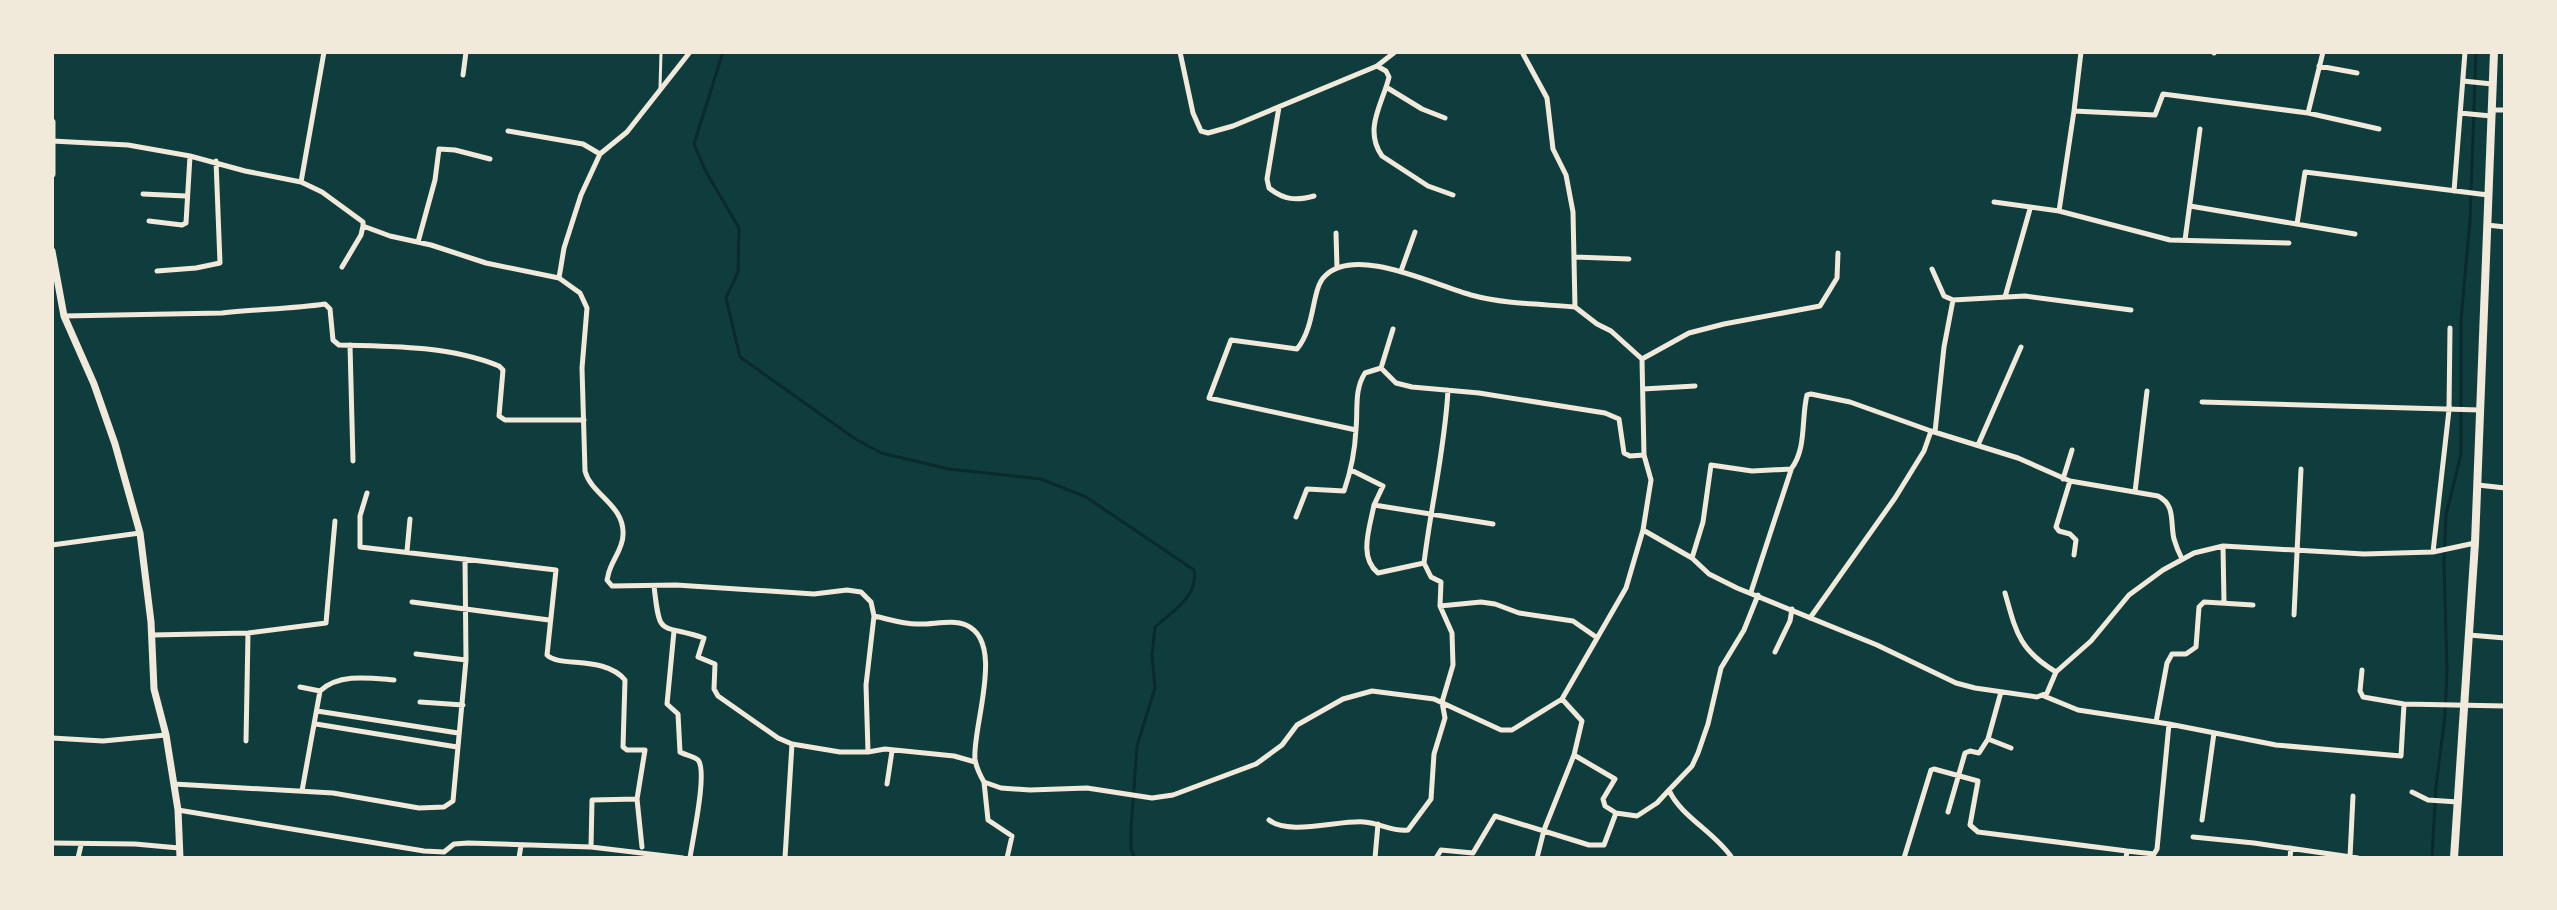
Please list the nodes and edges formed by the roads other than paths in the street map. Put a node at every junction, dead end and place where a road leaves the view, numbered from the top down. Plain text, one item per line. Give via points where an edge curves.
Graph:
1 (324, 52) edge
2 (466, 52) edge
3 (661, 52) edge
4 (690, 52) edge
5 (1180, 52) edge
6 (1395, 52) edge
7 (1522, 52) edge
8 (2081, 52) edge
9 (2323, 52) edge
10 (2465, 52) edge
11 (2494, 52) edge
12 (1377, 66) junction
13 (2319, 66) junction
14 (2357, 73) dead end
15 (463, 75) dead end
16 (2465, 81) junction
17 (2492, 84) junction
18 (1386, 87) junction
19 (660, 88) junction
20 (1279, 107) junction
21 (2505, 110) edge
22 (2074, 111) junction
23 (2308, 113) junction
24 (2463, 113) junction
25 (2489, 114) junction
26 (1445, 118) dead end
27 (52, 122) edge
28 (2200, 129) dead end
29 (2379, 129) dead end
30 (508, 131) dead end
31 (53, 141) edge
32 (600, 154) junction
33 (190, 156) junction
34 (490, 159) dead end
35 (216, 161) junction
36 (52, 174) edge
37 (301, 182) junction
38 (2454, 191) junction
39 (143, 194) dead end
40 (2486, 194) junction
41 (1453, 195) dead end
42 (186, 196) junction
43 (1314, 196) dead end
44 (1994, 202) dead end
45 (2190, 206) junction
46 (2030, 209) junction
47 (2059, 211) junction
48 (149, 221) dead end
49 (2297, 224) junction
50 (2487, 225) junction
51 (363, 226) junction
52 (2505, 227) edge
53 (1415, 232) dead end
54 (1336, 233) dead end
55 (2355, 234) dead end
56 (2185, 240) junction
57 (418, 242) junction
58 (2289, 243) dead end
59 (52, 251) edge
60 (1838, 253) dead end
61 (1575, 257) junction
62 (1629, 259) dead end
63 (342, 267) dead end
64 (1337, 268) junction
65 (1932, 269) dead end
66 (157, 271) dead end
67 (1401, 271) junction
68 (559, 278) junction
69 (2005, 297) junction
70 (1953, 300) junction
71 (1575, 307) junction
72 (2131, 310) dead end
73 (64, 316) junction
74 (2450, 328) dead end
75 (1393, 329) dead end
76 (350, 345) junction
77 (2021, 347) dead end
78 (1642, 359) junction
79 (1381, 368) junction
80 (1695, 386) dead end
81 (1643, 389) junction
82 (1448, 390) junction
83 (2147, 391) dead end
84 (2202, 402) dead end
85 (2452, 410) junction
86 (2475, 410) junction
87 (584, 420) junction
88 (1356, 430) junction
89 (1933, 432) junction
90 (1978, 445) junction
91 (2072, 450) dead end
92 (1644, 455) junction
93 (353, 461) dead end
94 (1791, 469) junction
95 (2301, 469) dead end
96 (1351, 470) junction
97 (2067, 480) junction
98 (2477, 485) junction
99 (2505, 488) edge
100 (2135, 492) junction
101 (367, 493) dead end
102 (1374, 505) junction
103 (1429, 515) junction
104 (1296, 517) dead end
105 (410, 519) dead end
106 (335, 521) dead end
107 (1493, 524) dead end
108 (1643, 530) junction
109 (140, 533) junction
110 (2475, 543) junction
111 (52, 545) edge
112 (2223, 546) junction
113 (2299, 550) junction
114 (407, 551) junction
115 (2435, 552) junction
116 (2074, 555) dead end
117 (1692, 558) junction
118 (465, 559) junction
119 (2182, 560) junction
120 (1424, 563) junction
121 (654, 586) junction
122 (2005, 593) dead end
123 (1754, 594) junction
124 (412, 602) dead end
125 (2224, 602) junction
126 (2253, 605) dead end
127 (1440, 606) junction
128 (467, 608) junction
129 (1792, 609) junction
130 (2294, 615) dead end
131 (874, 616) junction
132 (1810, 618) junction
133 (549, 620) junction
134 (674, 631) junction
135 (248, 633) junction
136 (152, 635) junction
137 (2469, 635) junction
138 (1596, 637) junction
139 (2505, 638) edge
140 (1775, 652) dead end
141 (416, 654) dead end
142 (466, 660) junction
143 (2362, 670) dead end
144 (2056, 672) junction
145 (394, 680) dead end
146 (300, 687) dead end
147 (320, 691) junction
148 (2001, 692) junction
149 (2044, 696) junction
150 (1562, 699) junction
151 (420, 702) dead end
152 (1442, 702) junction
153 (2404, 704) junction
154 (463, 705) junction
155 (2463, 706) junction
156 (2505, 706) edge
157 (317, 711) junction
158 (2156, 722) junction
159 (316, 724) junction
160 (2169, 724) junction
161 (458, 733) junction
162 (2214, 733) junction
163 (166, 735) junction
164 (52, 738) edge
165 (1988, 739) junction
166 (246, 741) dead end
167 (792, 744) junction
168 (457, 747) junction
169 (2011, 748) dead end
170 (892, 751) junction
171 (868, 752) junction
172 (1574, 755) junction
173 (975, 762) junction
174 (1958, 776) junction
175 (984, 782) junction
176 (173, 784) junction
177 (887, 784) dead end
178 (1669, 790) junction
179 (302, 791) junction
180 (2412, 792) dead end
181 (2353, 796) dead end
182 (637, 799) junction
183 (2458, 802) junction
184 (178, 810) junction
185 (1948, 812) dead end
186 (1616, 813) junction
187 (1269, 820) dead end
188 (2202, 820) dead end
189 (1378, 824) junction
190 (1544, 830) junction
191 (2193, 837) dead end
192 (52, 843) edge
193 (81, 845) junction
194 (521, 845) junction
195 (591, 847) junction
196 (642, 847) dead end
197 (179, 848) junction
198 (2291, 848) junction
199 (448, 849) junction
200 (2126, 854) edge
201 (2350, 857) edge
202 (78, 858) edge
203 (180, 858) edge
204 (447, 858) edge
205 (519, 858) edge
206 (683, 858) edge
207 (690, 858) edge
208 (785, 858) edge
209 (1007, 858) edge
210 (1375, 858) edge
211 (1436, 858) edge
212 (1537, 858) edge
213 (1732, 858) edge
214 (1904, 858) edge
215 (2290, 858) edge
216 (2358, 858) edge
217 (2454, 858) edge

1 - 37 street
2 - 15 street
3 - 19 lane
4 - 19 street
5 - 20 street via 1201,131 1233,126
6 - 12 street
7 - 61 street via 1547,98 1553,149 1566,175 1573,212
8 - 22 street
9 - 13 street
10 - 16 street
11 - 17 main road
12 - 18 street via 1388,74
12 - 20 street
13 - 14 street
13 - 23 street
16 - 17 street
16 - 24 street
17 - 25 main road
18 - 26 street
18 - 41 street via 1375,116 1378,150 1428,186
19 - 32 street via 627,132
20 - 43 street via 1269,188 1297,200
21 - 25 street
22 - 23 street via 2155,115 2163,94
22 - 47 street
23 - 29 street
24 - 25 street
24 - 38 street
25 - 40 main road
27 - 31 street
28 - 45 street
30 - 32 street via 583,144
31 - 33 street via 128,145
31 - 36 street
32 - 68 street via 581,195
33 - 35 street
33 - 42 street
34 - 57 street via 439,149
35 - 37 street
35 - 66 street via 220,263
37 - 51 street
38 - 40 street
38 - 49 street via 2305,172
39 - 42 street
40 - 50 main road
42 - 48 street via 186,223
44 - 46 street
45 - 49 street
45 - 56 street
46 - 47 street
46 - 69 street
47 - 56 street
49 - 55 street
50 - 52 street
50 - 86 main road
51 - 57 street
51 - 63 street
53 - 67 street
54 - 64 street
56 - 58 street
57 - 68 street
59 - 73 street
60 - 78 street via 1837,278 1820,306 1689,333
61 - 62 street
61 - 71 street
64 - 67 street
64 - 88 street via 1321,279 1311,325 1299,347 1231,340 1209,398
65 - 70 street via 1944,296
67 - 71 street via 1471,295
68 - 87 street via 580,293 587,308
69 - 70 street
69 - 72 street
70 - 89 street
71 - 78 street
73 - 76 street via 268,311 325,304 333,340
73 - 109 street via 94,384
74 - 85 street
75 - 79 street
76 - 87 street via 410,347 494,364 503,370 502,418
76 - 93 street
77 - 90 street
78 - 81 street
79 - 82 street via 1396,383
79 - 88 street via 1360,380
80 - 81 street
81 - 92 street
82 - 92 street via 1616,416 1624,453
82 - 103 street via 1446,430
83 - 100 street
84 - 85 street
85 - 86 street
85 - 115 street
86 - 98 main road
87 - 121 street via 587,482 610,503 623,533 607,580 612,586
88 - 96 street
89 - 90 street
89 - 94 street via 1850,402 1809,394
89 - 132 street via 1895,498
90 - 97 street
91 - 97 street
92 - 108 street via 1651,480
94 - 117 street via 1711,465
94 - 123 street
95 - 113 street
96 - 102 street via 1383,486
96 - 104 street via 1344,491 1307,489
97 - 100 street
97 - 116 street via 2056,527 2076,540
98 - 99 street
98 - 110 main road
100 - 119 street via 2166,500
101 - 114 street via 360,547
102 - 103 street
102 - 120 street via 1366,554 1375,572
103 - 107 street
103 - 120 street
105 - 114 street
106 - 135 street via 326,623
108 - 117 street
108 - 138 street via 1626,588
109 - 111 street
109 - 136 street
110 - 115 street
110 - 137 main road
112 - 113 street
112 - 119 street
112 - 125 street
113 - 115 street
113 - 130 street
114 - 118 street
117 - 123 street via 1709,574
118 - 128 street
118 - 133 street via 556,570
119 - 144 street via 2129,595 2091,641
120 - 127 street via 1431,577 1441,582
121 - 131 street via 814,594 847,590 865,593
121 - 134 street via 658,621
122 - 144 street via 2031,656
123 - 129 street
123 - 178 street via 1744,630 1721,668 1696,758
124 - 128 street
125 - 126 street
125 - 158 street via 2204,602 2194,651 2172,654
127 - 138 street via 1495,604 1573,621
127 - 152 street via 1454,650
128 - 133 street
128 - 142 street
129 - 132 street
129 - 140 street
131 - 171 street via 866,685
131 - 173 street via 916,624 960,623 982,639 986,665
132 - 148 street via 1956,683
133 - 182 street via 550,658 588,661 625,680 623,747 645,750
134 - 167 street via 704,638 698,657 715,664 714,689 722,701
134 - 207 street via 667,704 678,714 680,752 700,766
135 - 136 street
135 - 166 street
136 - 163 street via 154,689
137 - 139 street
137 - 155 main road
138 - 150 street
141 - 142 street
142 - 154 street
143 - 153 street via 2363,697
144 - 149 street
145 - 147 street via 354,677
146 - 147 street
147 - 157 street
148 - 149 street
148 - 165 street
149 - 158 street via 2078,710
150 - 152 street via 1507,731
150 - 172 street via 1582,721
151 - 154 street
152 - 175 street via 1372,691 1343,699 1297,725 1282,745 1256,764 1173,795 1030,790
152 - 189 street via 1445,718 1434,754 1431,799 1408,830
153 - 155 street
153 - 162 street via 2401,756 2276,745
154 - 161 street
155 - 156 street
155 - 183 main road
157 - 159 street
157 - 161 street
158 - 160 street
159 - 168 street
159 - 179 street
160 - 162 street
160 - 200 street via 2157,849 2154,854
161 - 168 street
162 - 188 street
163 - 164 street via 103,741
163 - 176 street
165 - 169 street
165 - 174 street via 1979,753 1965,753
167 - 171 street
167 - 208 street
168 - 179 street via 453,801 444,807
170 - 171 street
170 - 173 street
170 - 177 street
172 - 186 street via 1615,777 1603,804
172 - 190 street
173 - 175 street
174 - 185 street
174 - 200 street via 1978,782 1970,825 1978,832
174 - 214 street via 1931,770
175 - 209 street via 988,820 1012,836
176 - 179 street
176 - 184 street
178 - 186 street via 1641,814
178 - 213 street
180 - 183 street via 2428,800
181 - 201 street
182 - 195 street via 592,800
182 - 196 street
183 - 217 main road
184 - 197 street
184 - 199 street via 424,851
186 - 190 street via 1604,845
187 - 189 street via 1279,826
189 - 210 street
190 - 211 street via 1495,816 1473,853 1441,850
190 - 212 street
191 - 198 street
192 - 193 street
193 - 197 street
193 - 202 street
194 - 195 street
194 - 199 street via 461,843
194 - 205 street
195 - 206 street
197 - 203 street
198 - 201 street
198 - 215 street
199 - 204 street
201 - 216 street

